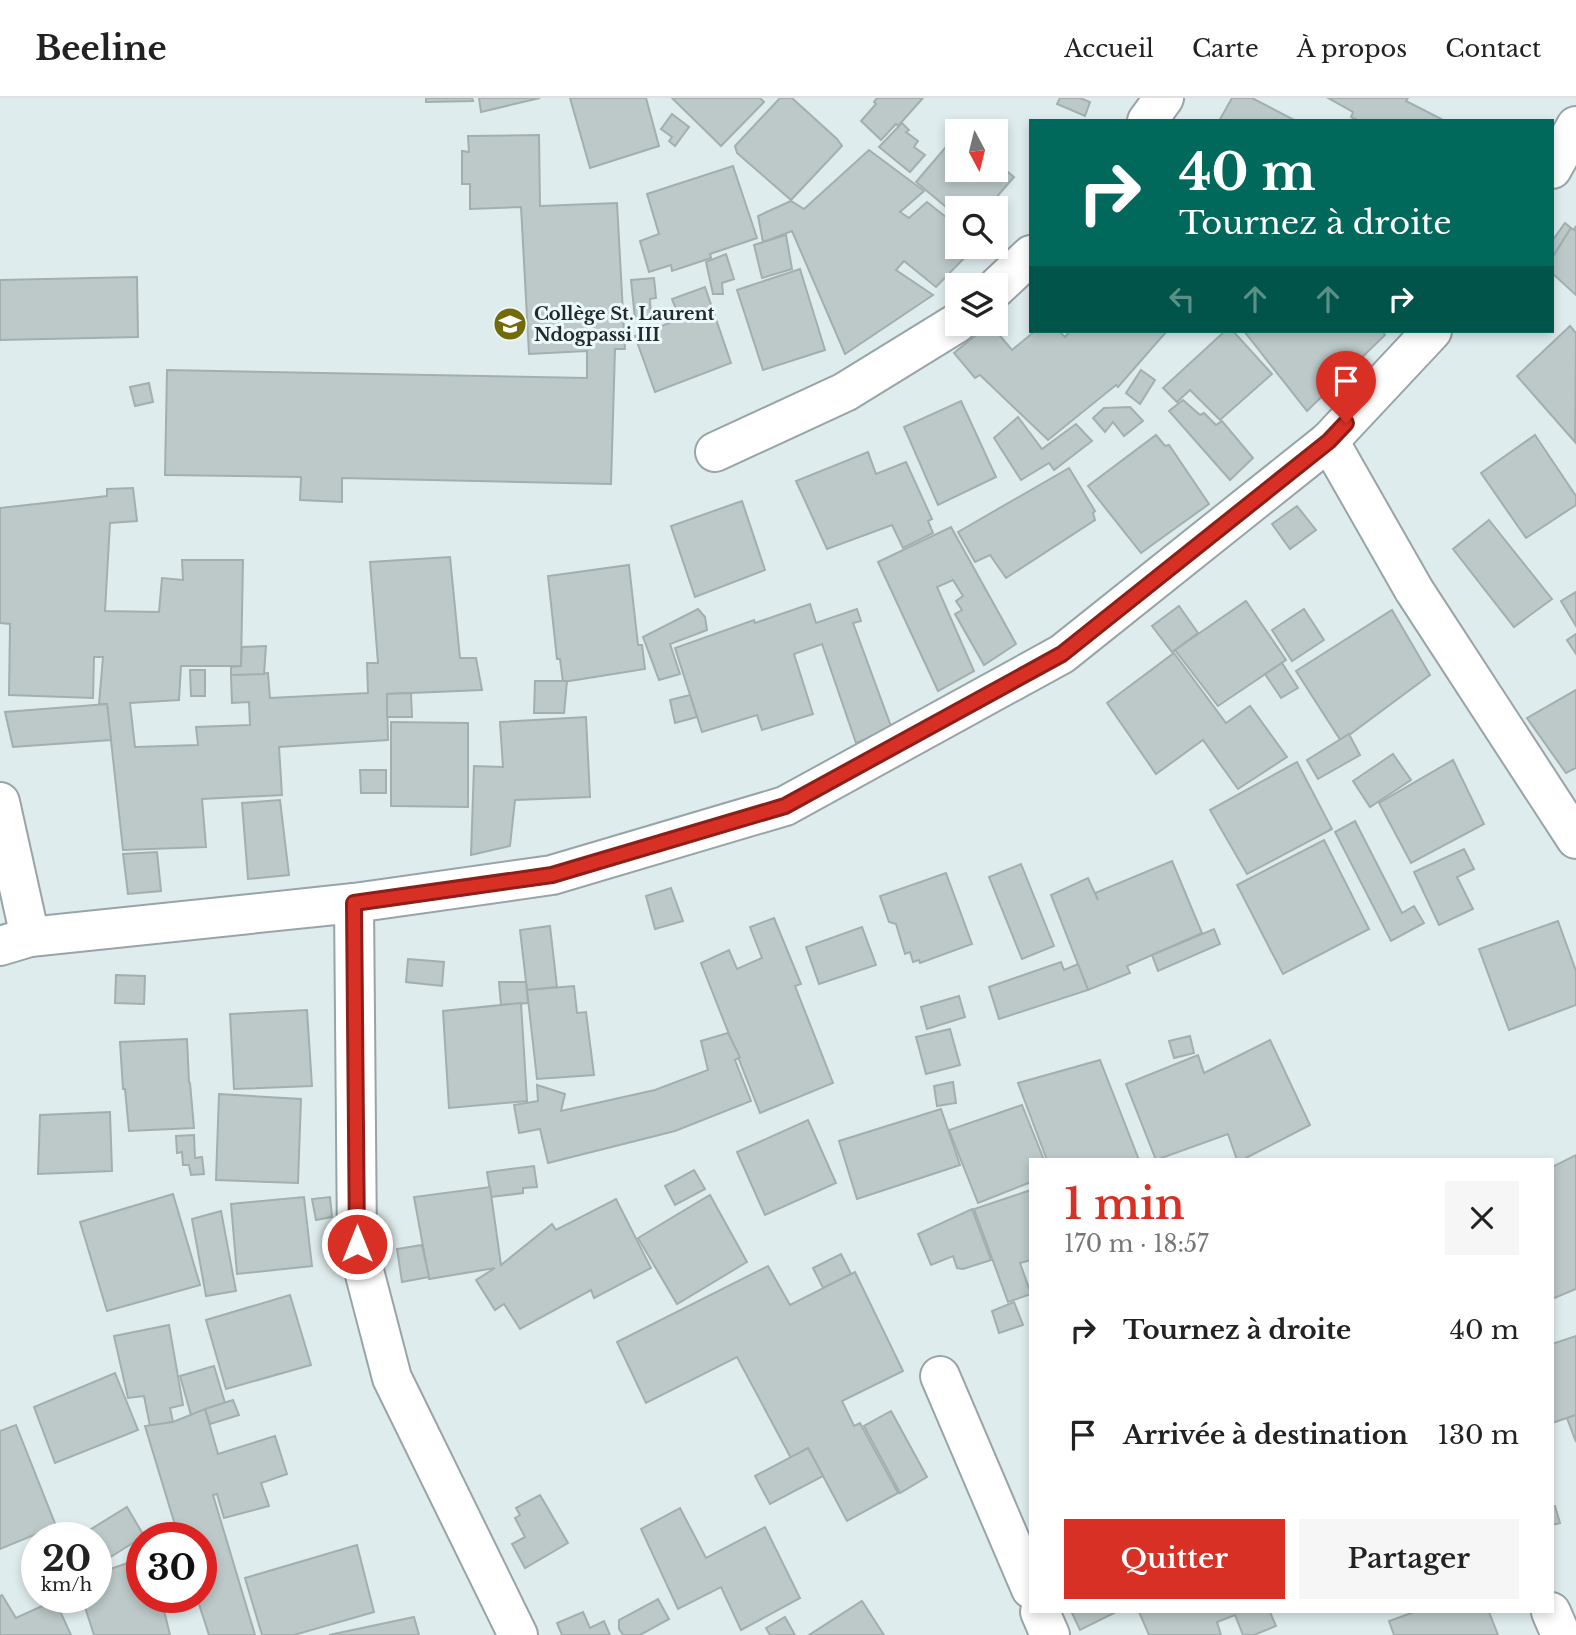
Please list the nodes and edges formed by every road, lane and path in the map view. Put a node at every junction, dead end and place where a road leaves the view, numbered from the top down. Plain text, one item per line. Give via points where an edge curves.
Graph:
1 (1164, 98) edge
2 (1148, 119) edge
3 (1576, 126) edge
4 (1554, 165) edge
5 (1029, 257) edge
6 (1008, 277) edge
7 (945, 330) edge
8 (1430, 333) edge
9 (1329, 441) junction
10 (715, 452) dead end
11 (0, 802) edge
12 (1576, 839) edge
13 (354, 903) junction
14 (15, 942) edge
15 (940, 1376) dead end
16 (1029, 1584) edge
17 (1040, 1613) edge
18 (1551, 1613) edge
19 (518, 1635) edge
20 (1050, 1635) edge
21 (1561, 1635) edge

1 - 2 street
3 - 4 street
5 - 6 street
7 - 10 street via 845,392
8 - 9 street
9 - 12 street via 1414,590
9 - 13 street via 1062,654 785,806 552,875
11 - 14 street
13 - 14 street
13 - 19 street via 357,1244 393,1378
15 - 16 street
17 - 20 street
18 - 21 street

